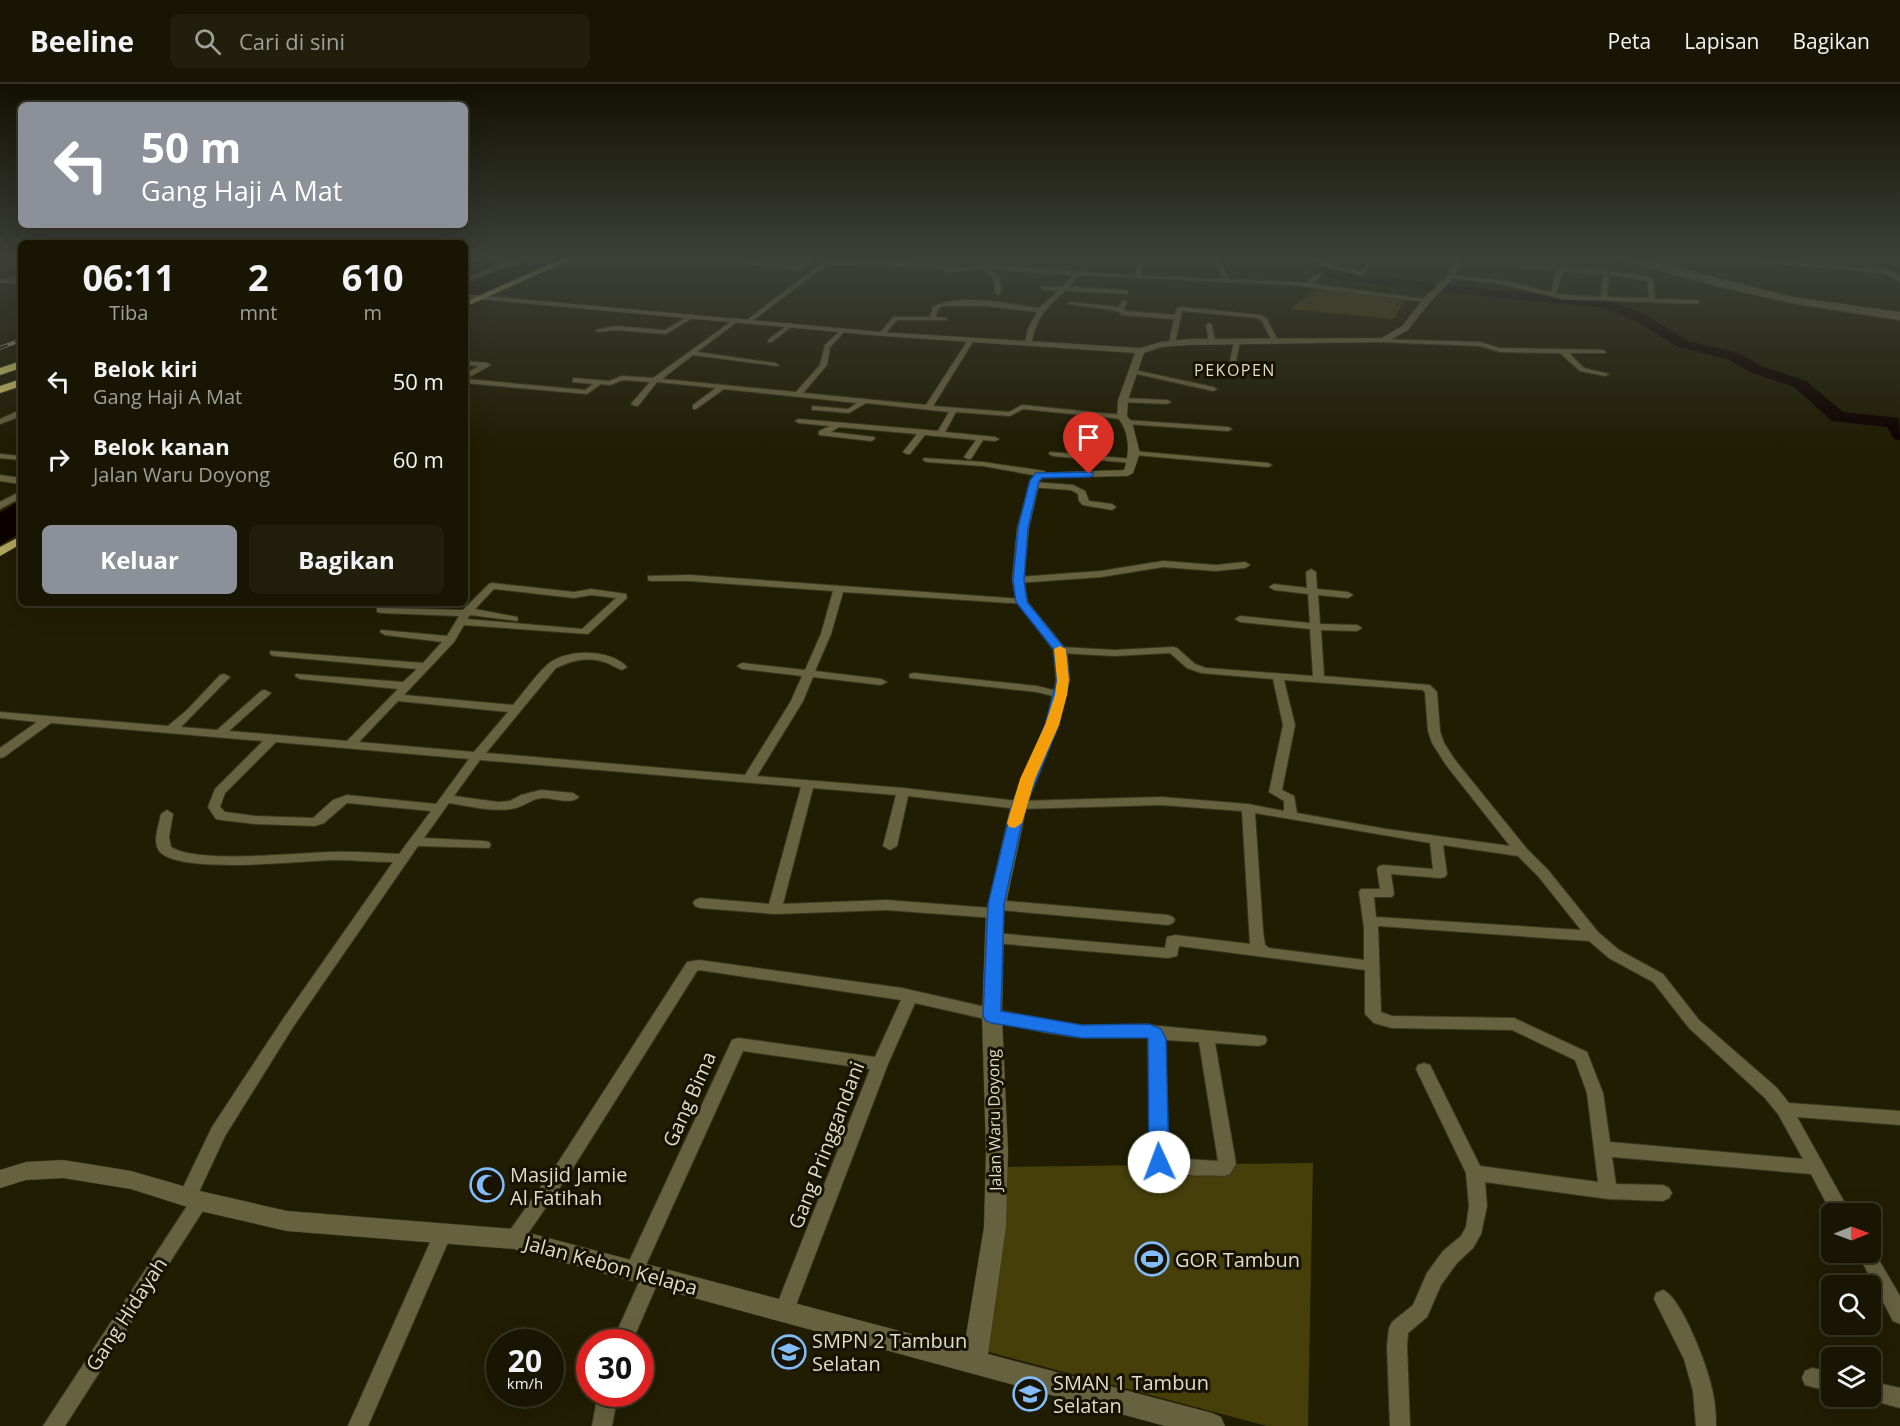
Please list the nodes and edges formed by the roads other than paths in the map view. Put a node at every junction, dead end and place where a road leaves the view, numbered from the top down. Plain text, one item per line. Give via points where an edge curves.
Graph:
1 (686, 320) edge
2 (732, 320) edge
3 (736, 320) junction
4 (894, 320) edge
5 (1035, 320) edge
6 (1177, 320) edge
7 (1264, 320) edge
8 (1412, 320) edge
9 (748, 321) joint
10 (790, 325) junction
11 (1209, 325) dead end
12 (598, 330) dead end
13 (842, 331) junction
14 (882, 334) junction
15 (971, 340) junction
16 (770, 341) dead end
17 (1379, 341) junction
18 (1212, 342) junction
19 (1237, 342) junction
20 (1586, 342) dead end
21 (1172, 343) junction
22 (1276, 343) junction
23 (1028, 344) junction
24 (1534, 350) junction
25 (1561, 350) junction
26 (1140, 351) junction
27 (692, 353) junction
28 (1540, 356) dead end
29 (468, 363) edge
30 (18, 364) edge
31 (775, 365) dead end
32 (1231, 365) dead end
33 (1134, 371) junction
34 (18, 373) edge
35 (1, 374) edge
36 (1605, 374) dead end
37 (468, 377) edge
38 (468, 379) edge
39 (576, 380) dead end
40 (655, 380) junction
41 (599, 382) junction
42 (18, 383) edge
43 (723, 386) junction
44 (18, 389) edge
45 (1213, 389) dead end
46 (0, 390) edge
47 (798, 394) junction
48 (0, 396) edge
49 (1123, 400) junction
50 (865, 401) junction
51 (1167, 402) dead end
52 (635, 404) dead end
53 (696, 407) dead end
54 (814, 408) dead end
55 (928, 408) junction
56 (954, 410) junction
57 (18, 414) edge
58 (1124, 420) junction
59 (799, 421) dead end
60 (0, 422) edge
61 (837, 425) junction
62 (1228, 429) dead end
63 (922, 433) junction
64 (940, 434) junction
65 (981, 438) junction
66 (871, 439) dead end
67 (995, 439) dead end
68 (907, 452) dead end
69 (1053, 454) dead end
70 (0, 456) edge
71 (968, 457) dead end
72 (1134, 457) junction
73 (18, 458) edge
74 (927, 460) dead end
75 (1268, 465) dead end
76 (0, 475) edge
77 (1039, 479) junction
78 (18, 480) edge
79 (18, 496) edge
80 (0, 506) edge
81 (1112, 507) dead end
82 (18, 541) edge
83 (0, 552) edge
84 (1245, 566) dead end
85 (1311, 572) dead end
86 (651, 579) dead end
87 (1018, 580) junction
88 (1274, 587) dead end
89 (839, 589) junction
90 (1311, 592) junction
91 (1348, 595) dead end
92 (1022, 602) junction
93 (381, 610) dead end
94 (465, 616) junction
95 (513, 619) dead end
96 (1240, 619) dead end
97 (1316, 627) junction
98 (1357, 628) dead end
99 (385, 632) dead end
100 (450, 640) junction
101 (1060, 650) junction
102 (274, 653) dead end
103 (425, 666) junction
104 (742, 666) dead end
105 (622, 667) dead end
106 (809, 674) junction
107 (300, 676) dead end
108 (914, 676) dead end
109 (1278, 676) junction
110 (224, 677) dead end
111 (1319, 678) junction
112 (880, 682) dead end
113 (406, 686) junction
114 (265, 693) dead end
115 (1061, 695) junction
116 (395, 697) junction
117 (516, 709) junction
118 (0, 715) edge
119 (46, 720) junction
120 (170, 730) junction
121 (219, 734) junction
122 (272, 739) junction
123 (350, 745) junction
124 (0, 754) edge
125 (477, 756) junction
126 (748, 779) junction
127 (808, 784) junction
128 (903, 792) junction
129 (573, 797) dead end
130 (442, 804) junction
131 (1019, 805) junction
132 (1248, 808) junction
133 (167, 814) dead end
134 (1291, 815) junction
135 (1437, 840) junction
136 (415, 842) junction
137 (484, 845) dead end
138 (890, 846) dead end
139 (1522, 852) junction
140 (402, 858) junction
141 (700, 903) dead end
142 (775, 909) junction
143 (996, 909) junction
144 (1168, 920) dead end
145 (1370, 921) junction
146 (1593, 936) junction
147 (994, 938) junction
148 (1261, 951) junction
149 (1371, 966) junction
150 (906, 996) junction
151 (992, 1016) junction
152 (1154, 1034) junction
153 (1206, 1036) junction
154 (1259, 1040) dead end
155 (880, 1064) junction
156 (1424, 1069) dead end
157 (1784, 1109) junction
158 (1900, 1118) edge
159 (1603, 1149) junction
160 (1816, 1167) junction
161 (1475, 1173) junction
162 (0, 1179) edge
163 (1608, 1191) junction
164 (1663, 1192) dead end
165 (194, 1200) junction
166 (1836, 1203) edge
167 (443, 1233) junction
168 (514, 1239) junction
169 (1872, 1263) edge
170 (643, 1272) junction
171 (1663, 1299) dead end
172 (784, 1312) junction
173 (1900, 1315) edge
174 (626, 1329) edge
175 (974, 1362) junction
176 (1881, 1394) edge
177 (1900, 1398) edge
178 (606, 1407) edge
179 (53, 1426) edge
180 (357, 1426) edge
181 (602, 1426) edge
182 (1212, 1426) edge
183 (1400, 1426) edge
184 (1706, 1426) edge

1 - 12 street via 666,332
2 - 3 street
3 - 9 street
3 - 27 street
4 - 14 street
5 - 23 street
6 - 21 street
7 - 22 street
8 - 17 street via 1391,338
9 - 10 street
10 - 13 street
10 - 16 street
11 - 18 street
13 - 14 street
13 - 47 street via 828,346 823,365
14 - 15 street
15 - 23 street
15 - 55 street
17 - 22 street
17 - 24 street
18 - 19 street
18 - 21 street
19 - 22 street
19 - 32 street
20 - 25 street via 1599,352
21 - 26 street
23 - 26 street
24 - 25 street
24 - 28 street
25 - 36 street via 1582,370
26 - 33 street
27 - 31 street
27 - 40 street
29 - 37 street via 487,365
30 - 35 highway
33 - 45 street
33 - 49 street
34 - 35 highway
38 - 41 street via 587,392
39 - 41 street
40 - 41 street via 622,378
40 - 43 street
40 - 52 street
42 - 46 highway
43 - 47 street
43 - 53 street
44 - 48 highway
47 - 50 street
49 - 51 street
49 - 58 street
50 - 54 street via 849,411
50 - 55 street
55 - 56 street
56 - 58 street via 1010,414 1022,407
56 - 64 street
57 - 60 street
58 - 62 street
58 - 72 street
59 - 61 street
61 - 63 street
61 - 66 street via 822,433
63 - 64 street
63 - 68 street
64 - 65 street
65 - 67 street
65 - 71 street
69 - 72 street
70 - 73 street
72 - 75 street
72 - 77 street via 1125,474
74 - 77 street via 984,464
76 - 78 street
77 - 81 street via 1073,488 1082,493 1086,503
77 - 87 street via 1023,528
79 - 80 street
82 - 83 main road
84 - 87 street via 1163,564
85 - 90 street
86 - 89 street via 690,578
87 - 92 street
88 - 90 street
89 - 92 street
89 - 106 street
90 - 91 street
90 - 97 street
92 - 101 street
93 - 94 street
94 - 94 street via 584,632 622,596 596,592 574,595 494,585
94 - 95 street
94 - 100 street
96 - 97 street
97 - 98 street
97 - 111 street
99 - 100 street
100 - 103 street
101 - 109 street via 1173,650 1191,666 1205,671
101 - 115 street, Jalan Waru Doyong
102 - 103 street
103 - 113 street
104 - 106 street
105 - 117 street, Gang Hidayah via 600,657 559,662
106 - 112 street
106 - 126 street via 797,701
107 - 113 street
108 - 115 street
109 - 111 street
109 - 134 street via 1289,725 1275,792 1290,799
110 - 120 street
111 - 139 street via 1421,686 1429,690 1438,743
113 - 116 street
114 - 121 street
115 - 131 street, Jalan Waru Doyong
116 - 117 street
116 - 123 street
117 - 125 street, Gang Hidayah
118 - 119 street
119 - 120 street
119 - 124 street
120 - 121 street
121 - 122 street
122 - 123 street
122 - 130 street via 219,792 214,807 221,816 315,822 338,801 346,799
123 - 125 street
125 - 126 street
125 - 130 street, Gang Hidayah
126 - 127 street
127 - 128 street
127 - 142 street
128 - 131 street
128 - 138 street
129 - 130 street via 541,794 513,805 498,806
130 - 136 street, Gang Hidayah
131 - 132 street via 1161,801
131 - 143 street, Jalan Waru Doyong
132 - 134 street
132 - 148 street via 1253,917
133 - 140 street via 162,839 165,850 185,858
134 - 135 street
135 - 139 street
135 - 145 street via 1440,874 1384,869 1387,894 1366,892
136 - 137 street
136 - 140 street, Gang Hidayah
139 - 146 street
140 - 165 street, Gang Hidayah via 218,1132
141 - 142 street
142 - 143 street via 886,905
143 - 144 street
143 - 147 street, Jalan Waru Doyong
145 - 146 street
145 - 149 street
146 - 157 street via 1614,954 1658,978 1694,1024
147 - 148 street via 1168,953 1172,952 1175,940
147 - 151 street, Jalan Waru Doyong
148 - 149 street
149 - 159 street via 1372,1009 1379,1019 1514,1024 1581,1056 1595,1093
150 - 151 street
150 - 155 street, Gang Pringgandani via 909,1000
150 - 168 street via 692,966
151 - 152 street via 1082,1032
151 - 175 street, Jalan Waru Doyong via 997,1152 995,1227
152 - 153 street
152 - 153 street via 1159,1162 1165,1166 1224,1169 1227,1164
153 - 154 street
155 - 170 street, Gang Bima via 738,1044
155 - 172 street, Gang Pringgandani
156 - 161 street
157 - 158 street
157 - 160 street
159 - 160 street
159 - 163 street
160 - 166 street
161 - 163 street
161 - 183 street via 1475,1228 1434,1278 1420,1311 1399,1328
162 - 165 street, Jalan Kebon Kelapa via 26,1171 63,1169 131,1180
163 - 164 street
165 - 167 street, Jalan Kebon Kelapa via 287,1221
165 - 179 street, Gang Hidayah
167 - 168 street, Jalan Kebon Kelapa
167 - 180 street
168 - 170 street, Jalan Kebon Kelapa
169 - 173 street
170 - 172 street, Jalan Kebon Kelapa
170 - 174 street
171 - 184 street via 1690,1345 1700,1378
172 - 175 street, Jalan Kebon Kelapa
175 - 182 street, Jalan Kebon Kelapa
176 - 177 street
178 - 181 street

